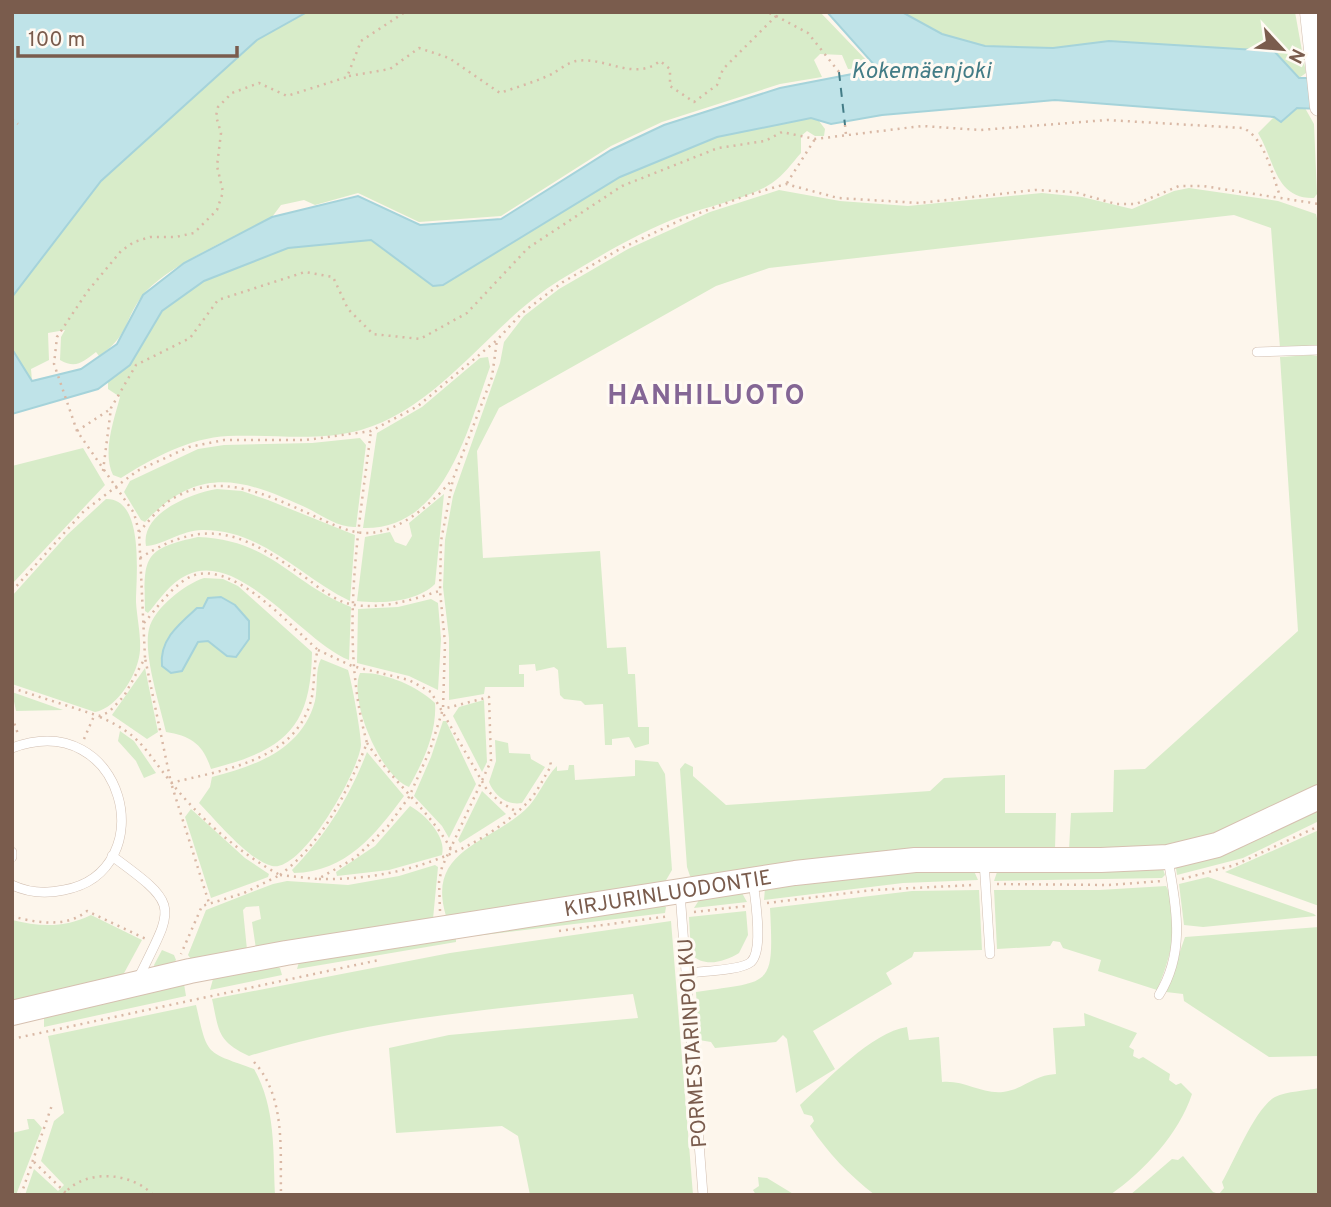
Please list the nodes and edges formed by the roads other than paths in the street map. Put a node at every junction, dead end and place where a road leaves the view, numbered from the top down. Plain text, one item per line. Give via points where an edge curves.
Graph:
1 (1309, 12) edge
2 (1319, 107) edge
3 (1319, 350) edge
4 (1257, 352) dead end
5 (17, 746) edge
6 (1319, 797) edge
7 (112, 856) junction
8 (984, 859) junction
9 (1170, 869) junction
10 (753, 880) junction
11 (12, 885) edge
12 (681, 903) junction
13 (990, 954) dead end
14 (686, 973) junction
15 (135, 984) junction
16 (1159, 995) dead end
17 (12, 1013) edge
18 (703, 1195) edge

1 - 2 street
3 - 4 lane
5 - 7 lane via 56,740 79,747 100,761 122,805 121,831
6 - 9 street, KIRJURINLUODONTIE
7 - 11 lane via 95,876 73,888 47,894
7 - 15 lane via 152,885 163,900 167,920
8 - 9 street, KIRJURINLUODONTIE via 1101,860
8 - 10 street, KIRJURINLUODONTIE via 876,863
8 - 13 lane
9 - 16 lane via 1177,948
10 - 12 street, KIRJURINLUODONTIE
10 - 14 lane via 758,949 752,961 741,967
12 - 14 lane, PORMESTARINPOLKU
12 - 15 street, KIRJURINLUODONTIE via 441,929
14 - 18 lane, PORMESTARINPOLKU
15 - 17 street, KIRJURINLUODONTIE

